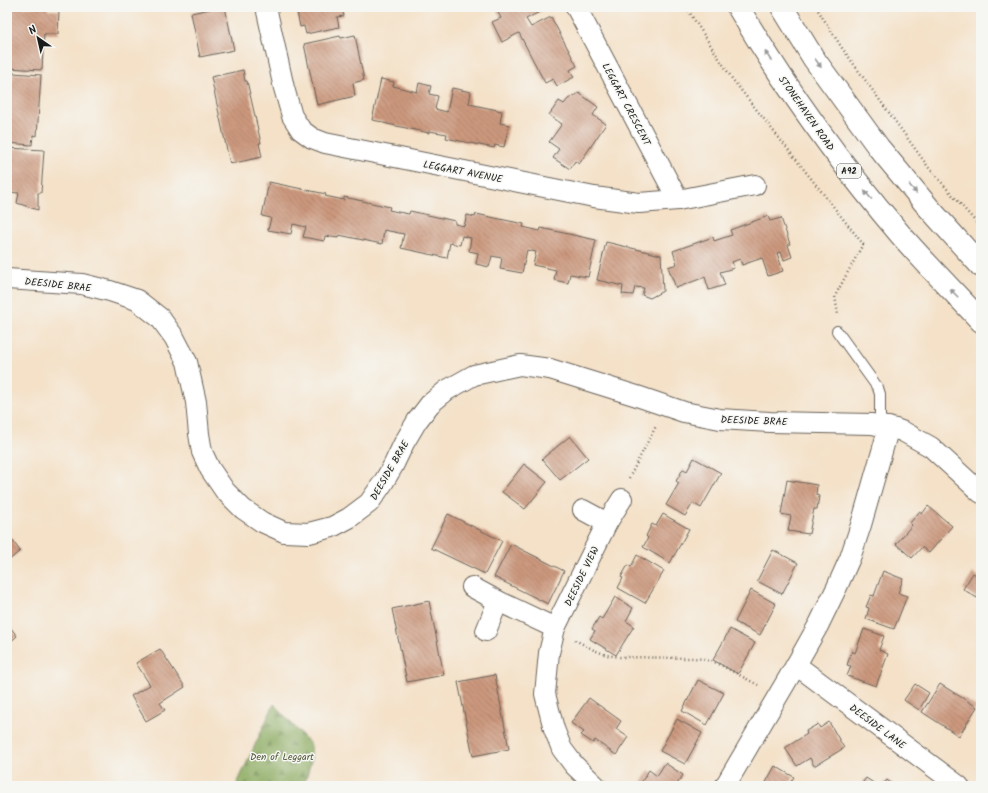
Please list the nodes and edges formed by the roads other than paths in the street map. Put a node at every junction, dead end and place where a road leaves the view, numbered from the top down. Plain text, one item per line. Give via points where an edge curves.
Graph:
1 (266, 7) edge
2 (576, 7) edge
3 (738, 7) edge
4 (782, 7) edge
5 (755, 185) dead end
6 (678, 200) junction
7 (981, 266) edge
8 (7, 279) edge
9 (981, 321) edge
10 (836, 331) road end
11 (884, 426) junction
12 (981, 493) edge
13 (622, 499) road end
14 (583, 510) dead end
15 (606, 523) junction
16 (472, 587) dead end
17 (498, 601) junction
18 (555, 628) junction
19 (486, 631) dead end
20 (796, 665) junction
21 (596, 786) edge
22 (725, 786) edge
23 (959, 786) edge

1 - 6 street, LEGGART AVENUE via 292,116 301,130 312,138 325,143 594,197 640,203
2 - 6 street, LEGGART CRESCENT
9 -> 3 main road, STONEHAVEN ROAD / A92 via 901,235 860,185 784,82
4 -> 7 main road via 814,59 879,148
5 - 6 street, LEGGART AVENUE
8 - 11 street, DEESIDE BRAE via 82,284 110,291 136,300 160,318 187,362 196,402 198,434 202,452 210,469 224,491 242,509 284,532 309,533 332,527 349,518 369,503 393,466 417,421 430,404 447,390 474,375 520,365 550,369 684,412 720,419
10 - 11 lane via 878,388
11 - 12 street, DEESIDE BRAE via 904,432 931,447
11 - 20 street via 861,525 850,558
13 - 15 street, DEESIDE VIEW
14 - 15 street
15 - 18 street, DEESIDE VIEW
16 - 17 street
17 - 18 street
17 - 19 street
18 - 21 street, DEESIDE VIEW via 549,653 545,694 554,729 574,766
20 - 22 street
20 - 23 street, DEESIDE LANE

